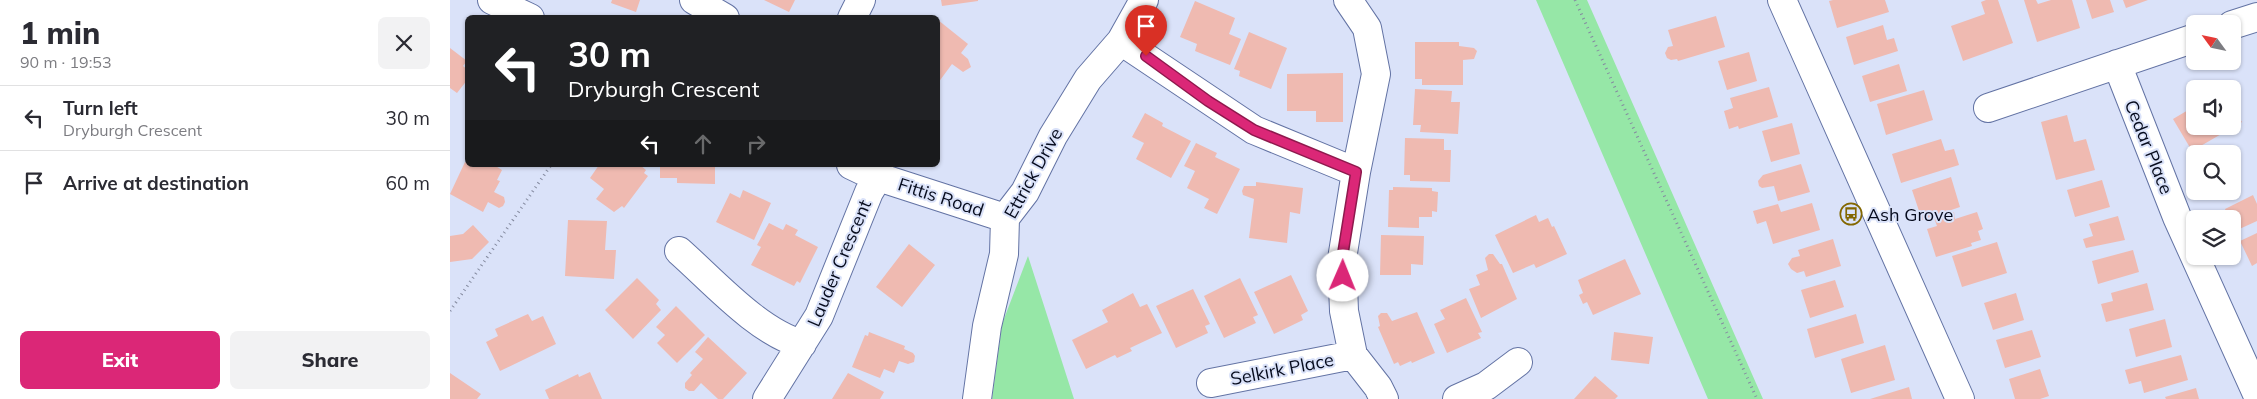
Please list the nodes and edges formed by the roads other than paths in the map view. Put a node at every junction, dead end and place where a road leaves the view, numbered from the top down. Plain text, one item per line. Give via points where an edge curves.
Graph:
1 (492, 0) edge
2 (694, 0) edge
3 (861, 0) edge
4 (1144, 0) edge
5 (1348, 0) edge
6 (1782, 0) edge
7 (529, 11) edge
8 (720, 15) edge
9 (854, 15) edge
10 (2257, 17) edge
11 (2241, 22) edge
12 (1122, 41) junction
13 (2186, 41) edge
14 (2117, 64) junction
15 (1988, 108) dead end
16 (856, 167) edge
17 (1356, 172) junction
18 (878, 177) junction
19 (1004, 218) junction
20 (679, 251) dead end
21 (802, 344) junction
22 (1353, 355) junction
23 (1518, 362) dead end
24 (1211, 383) dead end
25 (2257, 394) edge
26 (767, 399) edge
27 (977, 399) edge
28 (1384, 399) edge
29 (1457, 399) edge
30 (1960, 399) edge

1 - 7 street
2 - 8 street
3 - 9 street
4 - 12 street, Ettrick Drive
5 - 17 street via 1367,28 1376,74
6 - 30 street
10 - 11 street
12 - 17 street via 1254,130
12 - 19 street, Ettrick Drive via 1088,80 1053,136 1025,192
13 - 14 street
14 - 15 street
14 - 25 street, Cedar Place via 2177,217
16 - 18 street, Fittis Road
17 - 22 street via 1342,259 1344,311
18 - 19 street, Fittis Road
18 - 21 street, Lauder Crescent via 819,316
19 - 27 street, Ettrick Drive via 1004,254 987,326
20 - 21 street via 769,330
21 - 26 street, Lauder Crescent
22 - 24 street, Selkirk Place
22 - 28 street
23 - 29 street via 1486,386

